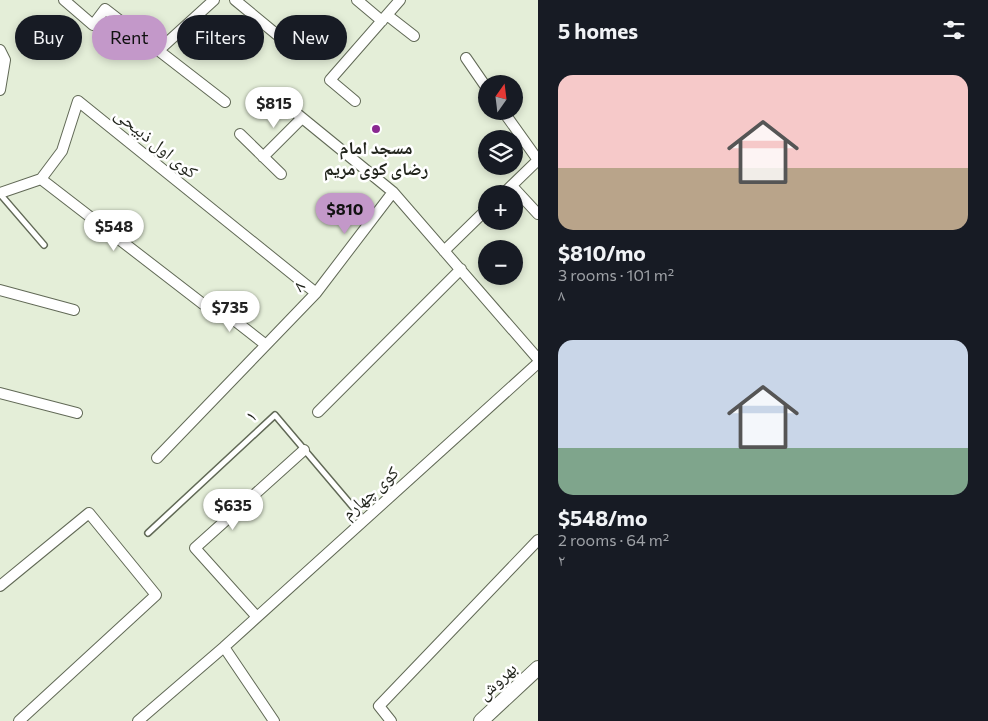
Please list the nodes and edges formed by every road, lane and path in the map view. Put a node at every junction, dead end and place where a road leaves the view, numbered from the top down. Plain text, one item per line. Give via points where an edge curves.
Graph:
1 (64, 0) edge
2 (111, 0) edge
3 (214, 0) edge
4 (235, 0) edge
5 (357, 0) edge
6 (400, 0) edge
7 (105, 9) junction
8 (113, 15) edge
9 (384, 18) junction
10 (274, 32) edge
11 (414, 36) dead end
12 (167, 43) edge
13 (0, 50) edge
14 (167, 56) edge
15 (466, 58) dead end
16 (478, 75) edge
17 (0, 90) edge
18 (355, 101) dead end
19 (225, 102) dead end
20 (290, 108) dead end
21 (302, 118) junction
22 (509, 120) edge
23 (240, 134) dead end
24 (263, 157) junction
25 (538, 160) edge
26 (281, 174) dead end
27 (41, 179) junction
28 (513, 185) edge
29 (393, 192) junction
30 (0, 194) edge
31 (523, 198) edge
32 (538, 214) edge
33 (478, 218) edge
34 (44, 245) dead end
35 (444, 251) junction
36 (460, 269) junction
37 (0, 290) edge
38 (316, 293) junction
39 (74, 310) dead end
40 (266, 345) junction
41 (538, 361) edge
42 (0, 393) edge
43 (318, 412) dead end
44 (77, 413) dead end
45 (304, 450) junction
46 (157, 458) dead end
47 (364, 520) junction
48 (148, 533) dead end
49 (538, 540) edge
50 (0, 586) edge
51 (257, 617) junction
52 (224, 647) junction
53 (538, 668) edge
54 (19, 721) edge
55 (138, 721) edge
56 (274, 721) edge
57 (391, 721) edge
58 (481, 721) edge

1 - 7 street via 94,25
2 - 7 street
3 - 12 street
4 - 10 street
5 - 9 street
6 - 9 street
7 - 8 street
9 - 11 street
9 - 18 street via 330,80
13 - 17 street via 5,60
14 - 19 street
15 - 16 street
20 - 21 street
21 - 24 street
21 - 29 street
22 - 25 street
23 - 24 street
24 - 26 street
25 - 28 street
27 - 30 street
27 - 38 street, کوی اول ذبیحی via 62,151 78,101
27 - 40 street via 203,304 220,309
29 - 35 street
29 - 38 street, ۸
30 - 34 lane
31 - 32 street
33 - 35 street
35 - 36 street
36 - 41 street
36 - 43 street
37 - 39 street
38 - 40 street, ۸
40 - 46 street, ۸
41 - 47 street, کوی چهارم
42 - 44 street
45 - 47 lane, ۱
45 - 48 lane, ۱ via 275,415
45 - 51 street via 195,548
47 - 51 street, کوی چهارم
49 - 57 street via 379,706
50 - 54 street via 89,513 156,595
51 - 52 street, کوی چهارم
52 - 55 street, کوی چهارم
52 - 56 street
53 - 58 street, بهروش

